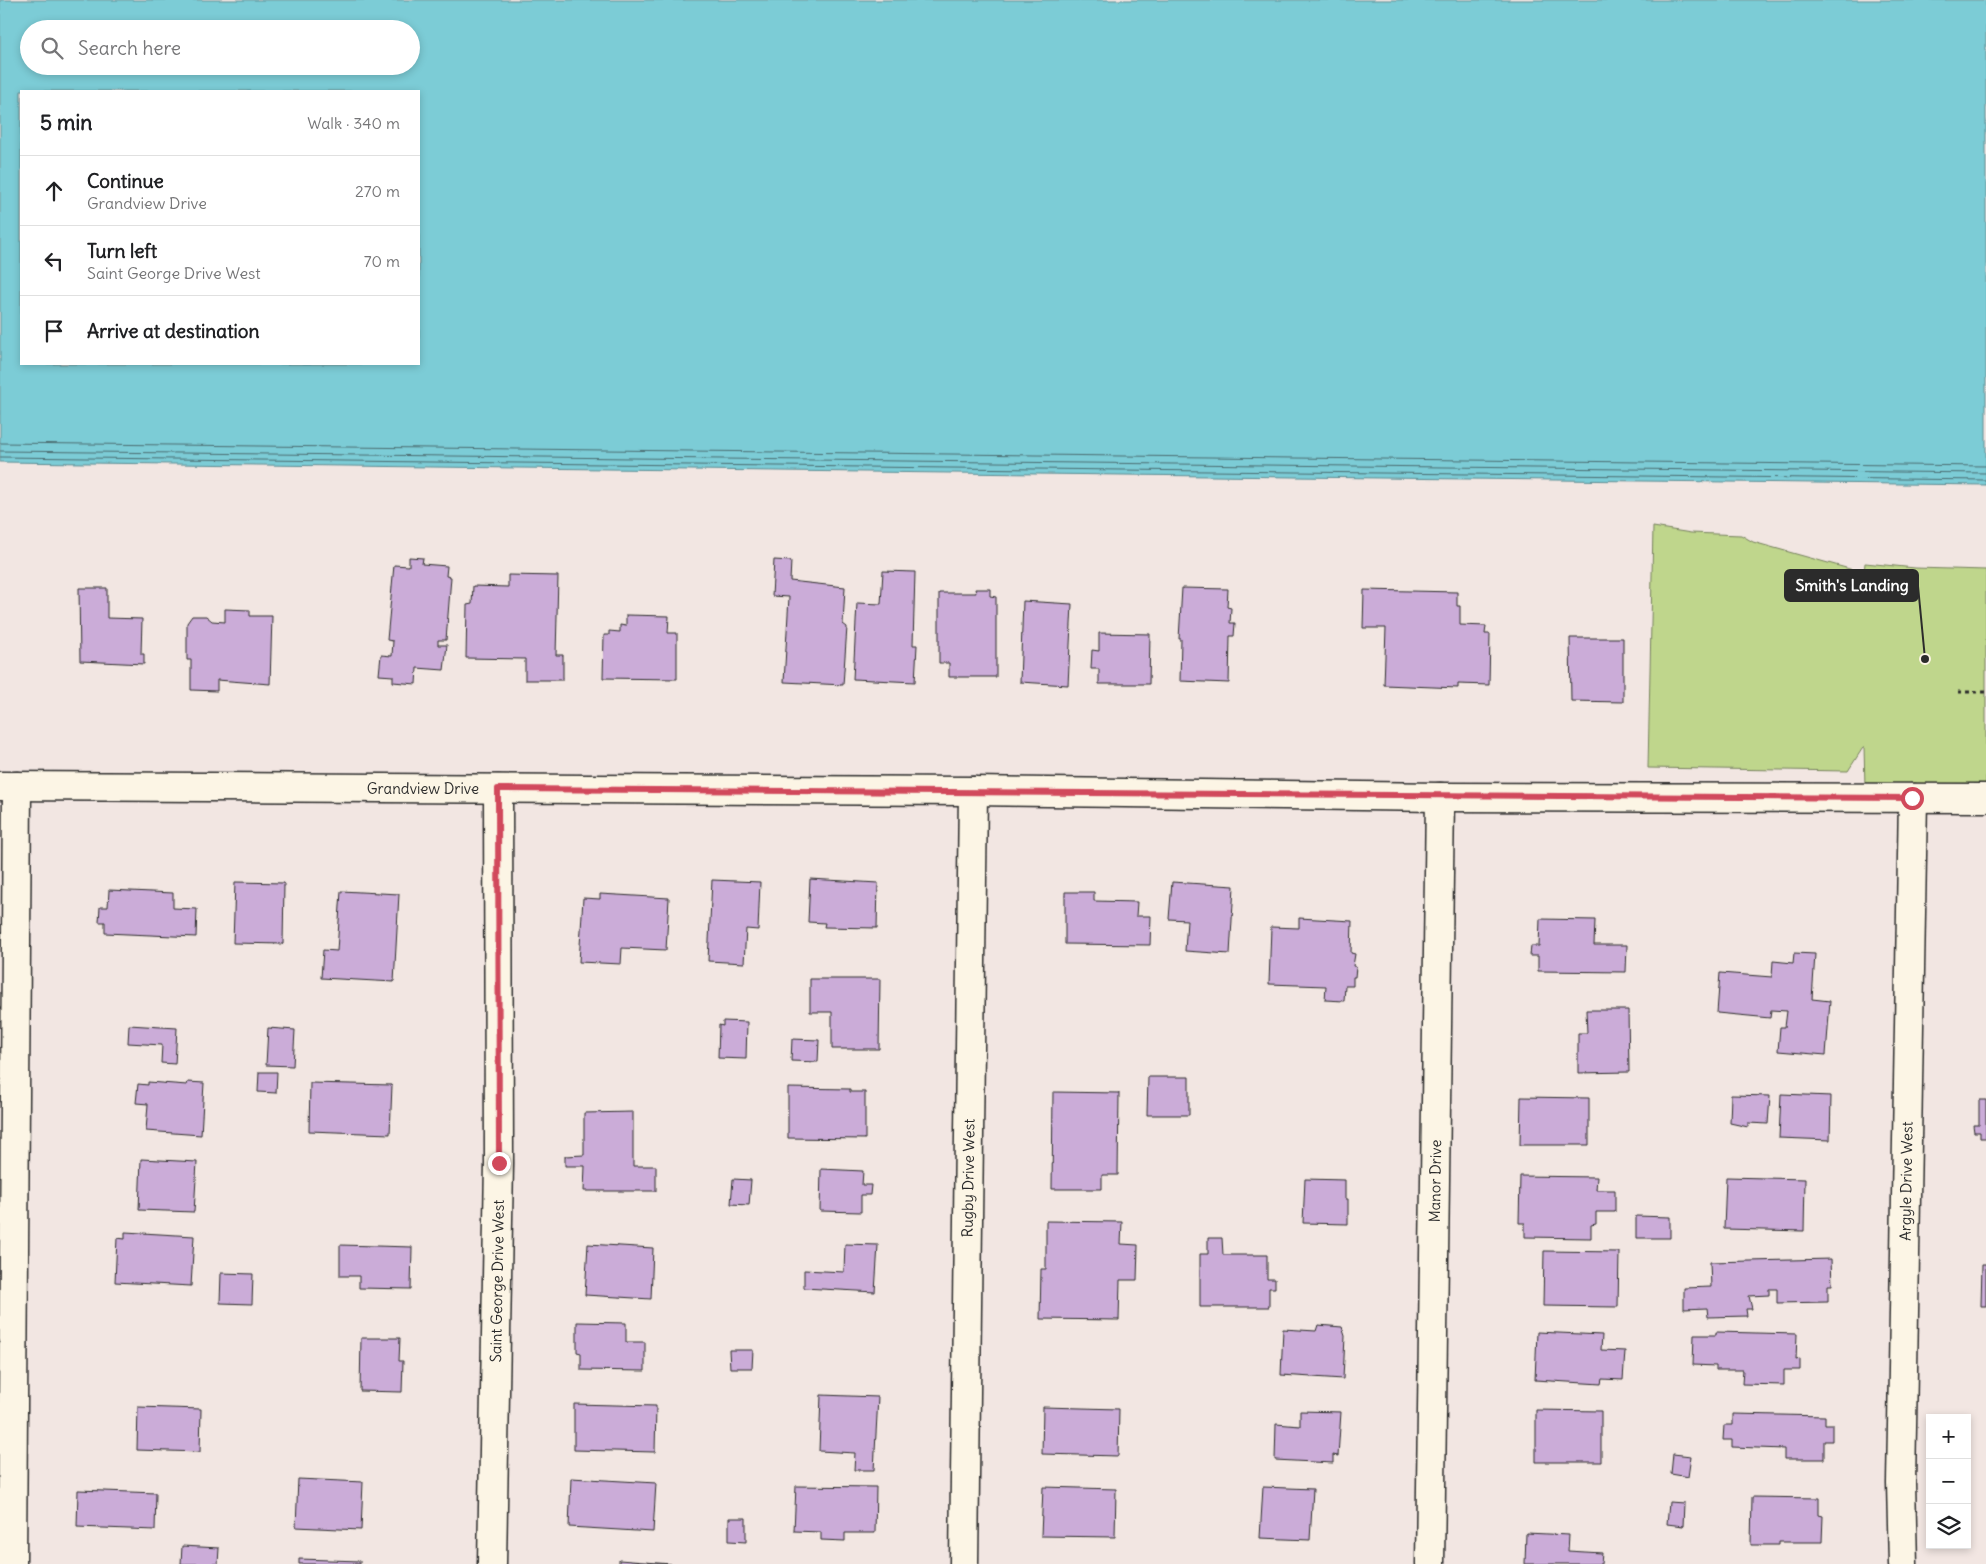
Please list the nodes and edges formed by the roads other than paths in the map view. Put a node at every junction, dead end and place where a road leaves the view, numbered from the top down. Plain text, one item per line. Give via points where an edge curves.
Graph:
1 (8, 786) edge
2 (498, 789) junction
3 (973, 791) junction
4 (1440, 797) junction
5 (1912, 798) junction
6 (1986, 798) edge
7 (12, 1564) edge
8 (492, 1564) edge
9 (964, 1564) edge
10 (1430, 1564) edge
11 (1903, 1564) edge

1 - 2 street, Grandview Drive
1 - 7 street
2 - 3 street, Grandview Drive
2 - 8 street, Saint George Drive West via 499,1163
3 - 4 street, Grandview Drive
3 - 9 street, Rugby Drive West
4 - 5 street, Grandview Drive
4 - 10 street, Manor Drive
5 - 6 street, Grandview Drive
5 - 11 street, Argyle Drive West via 1901,1483

